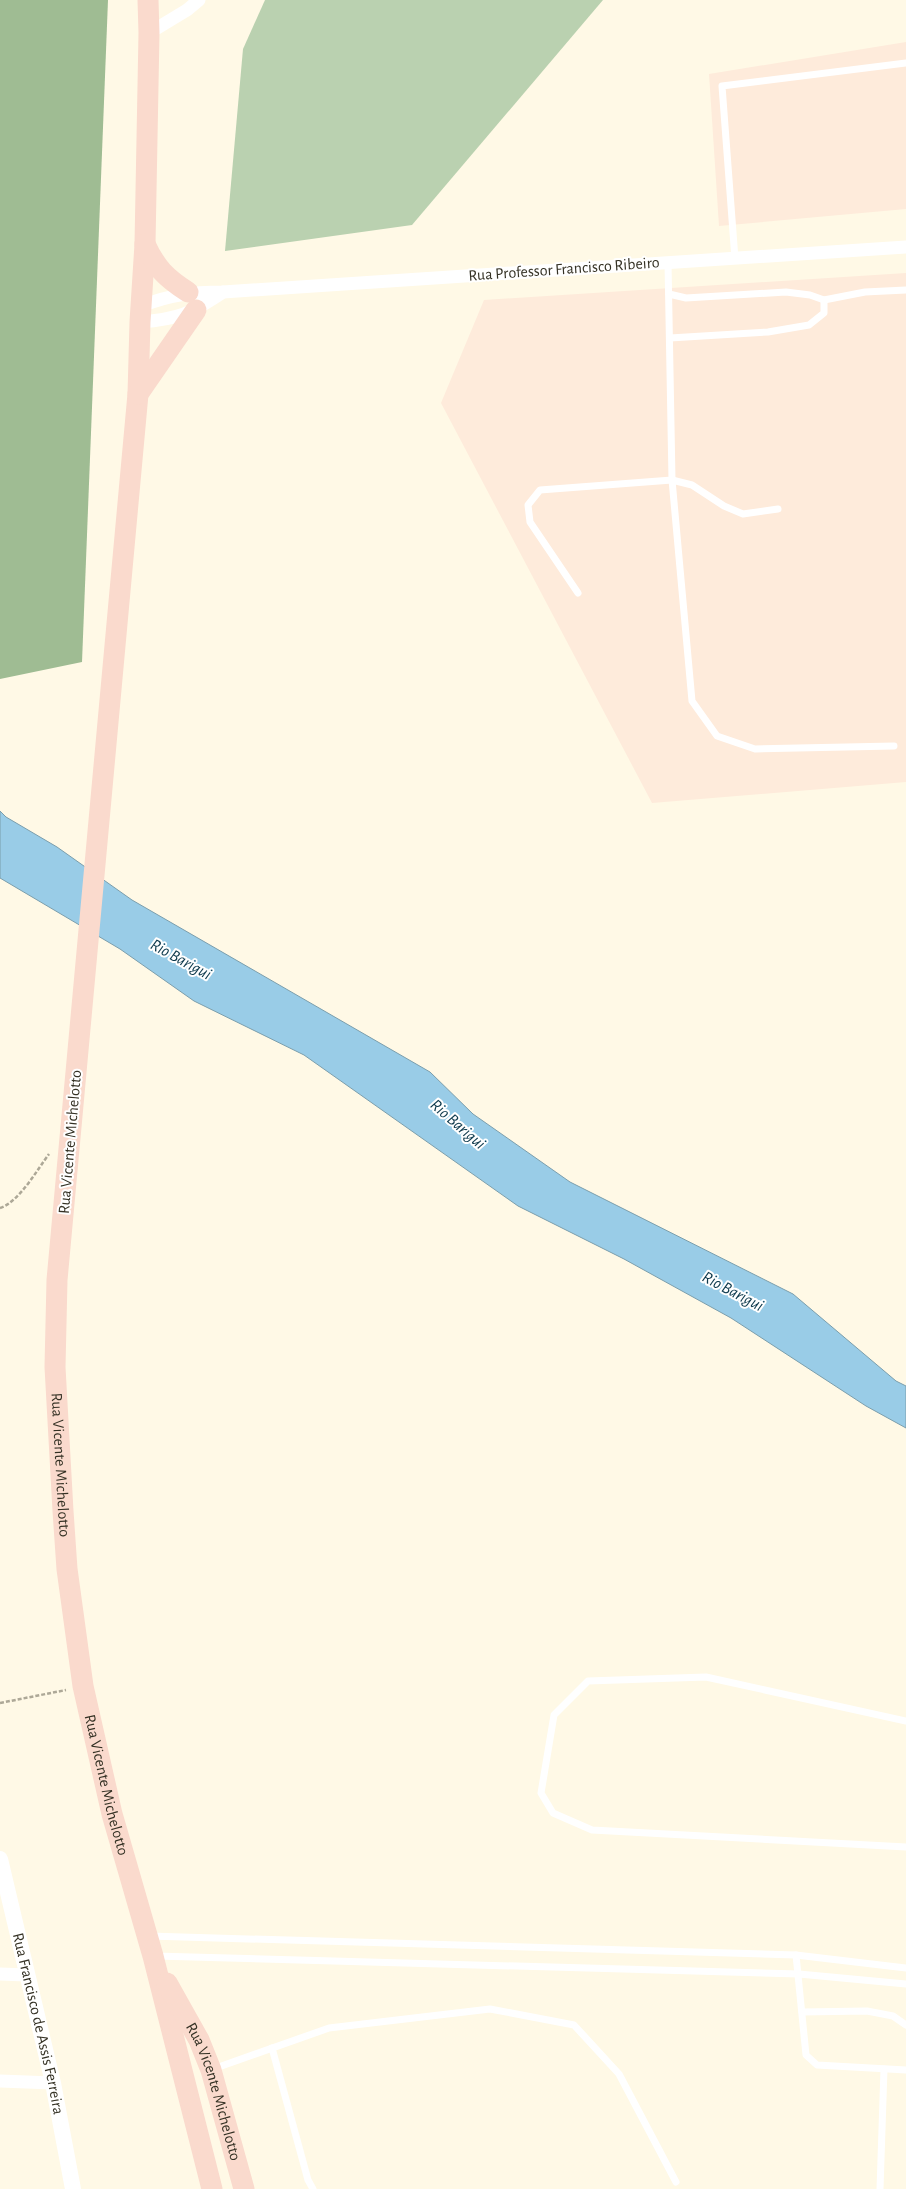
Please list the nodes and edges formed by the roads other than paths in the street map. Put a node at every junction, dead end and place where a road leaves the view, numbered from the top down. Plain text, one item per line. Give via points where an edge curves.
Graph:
1 (148, 0) edge
2 (199, 0) edge
3 (149, 33) junction
4 (906, 63) edge
5 (145, 244) junction
6 (906, 246) edge
7 (735, 259) junction
8 (668, 263) junction
9 (906, 290) edge
10 (223, 292) junction
11 (669, 294) junction
12 (824, 300) junction
13 (192, 301) junction
14 (140, 314) junction
15 (670, 338) junction
16 (138, 394) junction
17 (672, 480) junction
18 (778, 509) dead end
19 (578, 593) dead end
20 (894, 746) dead end
21 (906, 1721) edge
22 (906, 1847) edge
23 (0, 1859) edge
24 (147, 1936) junction
25 (796, 1955) junction
26 (153, 1956) junction
27 (906, 1968) edge
28 (0, 1974) edge
29 (799, 1974) junction
30 (27, 1975) junction
31 (906, 1984) edge
32 (802, 2012) junction
33 (906, 2025) edge
34 (272, 2048) junction
35 (884, 2069) junction
36 (211, 2070) junction
37 (906, 2070) edge
38 (0, 2081) edge
39 (53, 2083) junction
40 (236, 2157) junction
41 (206, 2167) junction
42 (676, 2182) dead end
43 (73, 2189) edge
44 (207, 2189) edge
45 (212, 2189) edge
46 (244, 2189) edge
47 (256, 2189) edge
48 (313, 2189) edge
49 (880, 2189) edge

1 - 3 main road, Rua Vicente Michelotto
2 - 3 street
3 - 5 main road, Rua Vicente Michelotto
4 - 7 lane via 722,86
5 - 13 main road via 154,264
5 - 14 main road, Rua Vicente Michelotto
6 - 7 street, Rua Professor Francisco Ribeiro
7 - 8 street, Rua Professor Francisco Ribeiro
8 - 10 street, Rua Professor Francisco Ribeiro
8 - 11 lane
9 - 12 lane via 865,292
10 - 13 street, Rua Professor Francisco Ribeiro
10 - 13 street, Rua Professor Francisco Ribeiro
11 - 12 lane via 686,298 786,292 810,295
11 - 15 lane
12 - 15 lane via 824,313 809,325 768,332
13 - 14 street, Rua Professor Francisco Ribeiro via 164,297
13 - 14 street, Rua Professor Francisco Ribeiro via 169,319
13 - 16 main road
14 - 16 main road, Rua Vicente Michelotto
15 - 17 lane
16 - 24 main road, Rua Vicente Michelotto via 55,1322 56,1412 67,1562 83,1686 112,1814
17 - 18 lane via 692,485 724,506 743,514
17 - 19 lane via 540,490 528,506 530,522
17 - 20 lane via 692,701 717,736 755,749
21 - 22 lane via 706,1677 588,1681 554,1714 541,1793 553,1813 592,1830
23 - 30 street, Rua Francisco de Assis Ferreira
24 - 25 lane
24 - 26 main road, Rua Vicente Michelotto
25 - 27 lane
25 - 29 lane
26 - 29 lane
26 - 36 main road, Rua Vicente Michelotto via 199,2040
26 - 41 main road, Rua Vicente Michelotto
28 - 30 street
29 - 31 lane
29 - 32 lane
30 - 39 street, Rua Francisco de Assis Ferreira
32 - 33 lane via 867,2011 893,2016
32 - 35 lane via 806,2055 817,2065
34 - 36 lane
34 - 42 lane via 329,2028 490,2009 574,2025 619,2074
34 - 48 lane via 308,2180
35 - 37 lane
35 - 49 lane
36 - 40 main road, Rua Vicente Michelotto
38 - 39 street
39 - 43 street, Rua Francisco de Assis Ferreira
40 - 41 main road
40 - 46 main road, Rua Vicente Michelotto
40 - 47 main road
41 - 44 main road
41 - 45 main road, Rua Vicente Michelotto

